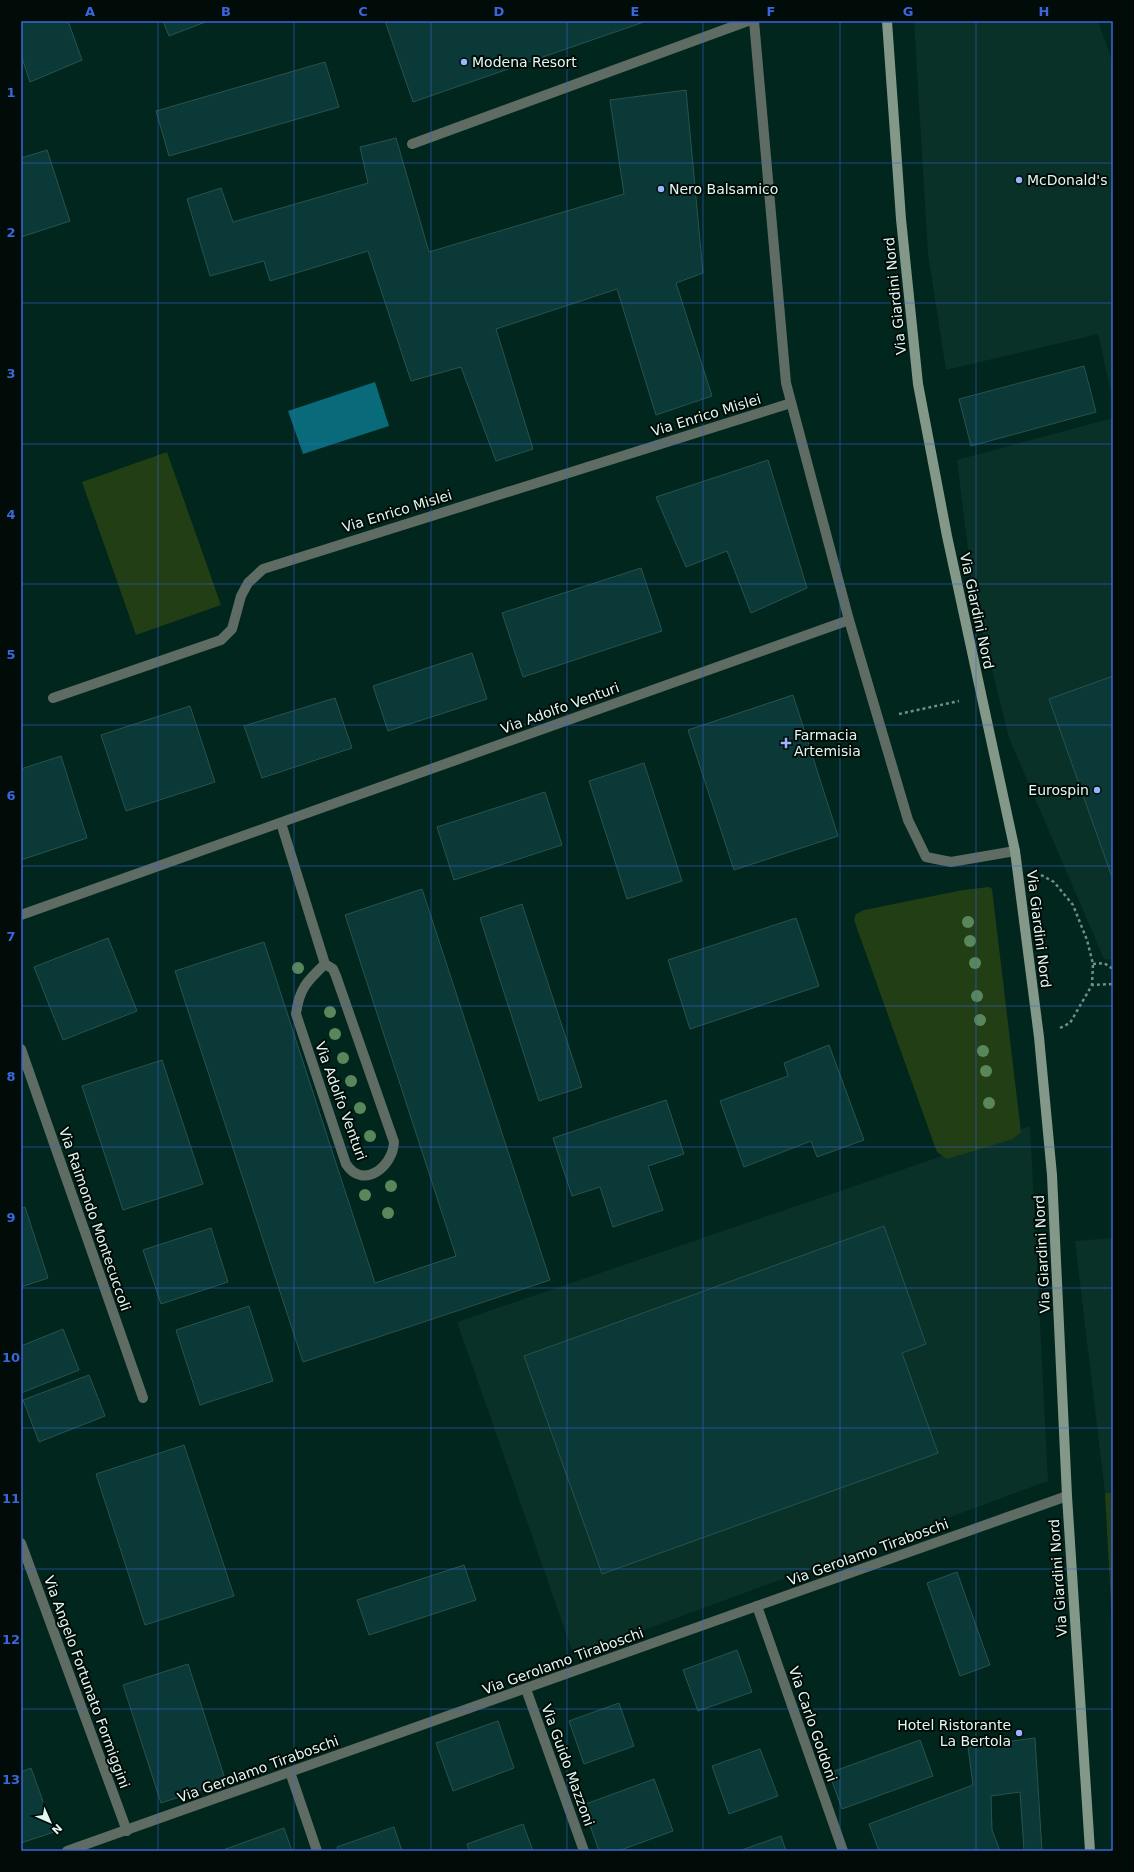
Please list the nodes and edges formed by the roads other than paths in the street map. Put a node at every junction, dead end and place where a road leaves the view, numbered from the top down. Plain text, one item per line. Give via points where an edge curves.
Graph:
1 (748, 21) edge
2 (754, 21) edge
3 (887, 21) edge
4 (412, 144) dead end
5 (791, 403) junction
6 (849, 620) junction
7 (53, 698) dead end
8 (280, 823) junction
9 (1015, 851) junction
10 (21, 915) edge
11 (325, 964) junction
12 (21, 1049) edge
13 (143, 1398) dead end
14 (1067, 1496) junction
15 (21, 1543) edge
16 (757, 1606) junction
17 (526, 1689) junction
18 (290, 1772) junction
19 (127, 1831) junction
20 (67, 1851) edge
21 (317, 1851) edge
22 (584, 1851) edge
23 (843, 1851) edge
24 (1090, 1851) edge

1 - 4 street
2 - 5 street via 786,383
3 - 9 main road, Via Giardini Nord via 901,219 918,384 947,536
5 - 6 street
5 - 7 street, Via Enrico Mislei via 263,568 248,583 241,596 232,629 221,640
6 - 8 street, Via Adolfo Venturi
6 - 9 street via 908,820 926,857 951,862
8 - 10 street, Via Adolfo Venturi
8 - 11 street, Via Adolfo Venturi
9 - 14 main road, Via Giardini Nord via 1039,1037 1052,1175
11 - 11 street, Via Adolfo Venturi via 306,982 299,993 296,1014 346,1164 351,1171 360,1176 368,1176 382,1168 389,1160 394,1142 336,976 333,969
12 - 13 street, Via Raimondo Montecuccoli
14 - 16 street, Via Gerolamo Tiraboschi
14 - 24 main road, Via Giardini Nord
15 - 19 street, Via Angelo Fortunato Formiggini
16 - 17 street, Via Gerolamo Tiraboschi
16 - 23 street, Via Carlo Goldoni
17 - 18 street, Via Gerolamo Tiraboschi
17 - 22 street, Via Guido Mazzoni
18 - 19 street, Via Gerolamo Tiraboschi
18 - 21 street
19 - 20 street, Via Gerolamo Tiraboschi

